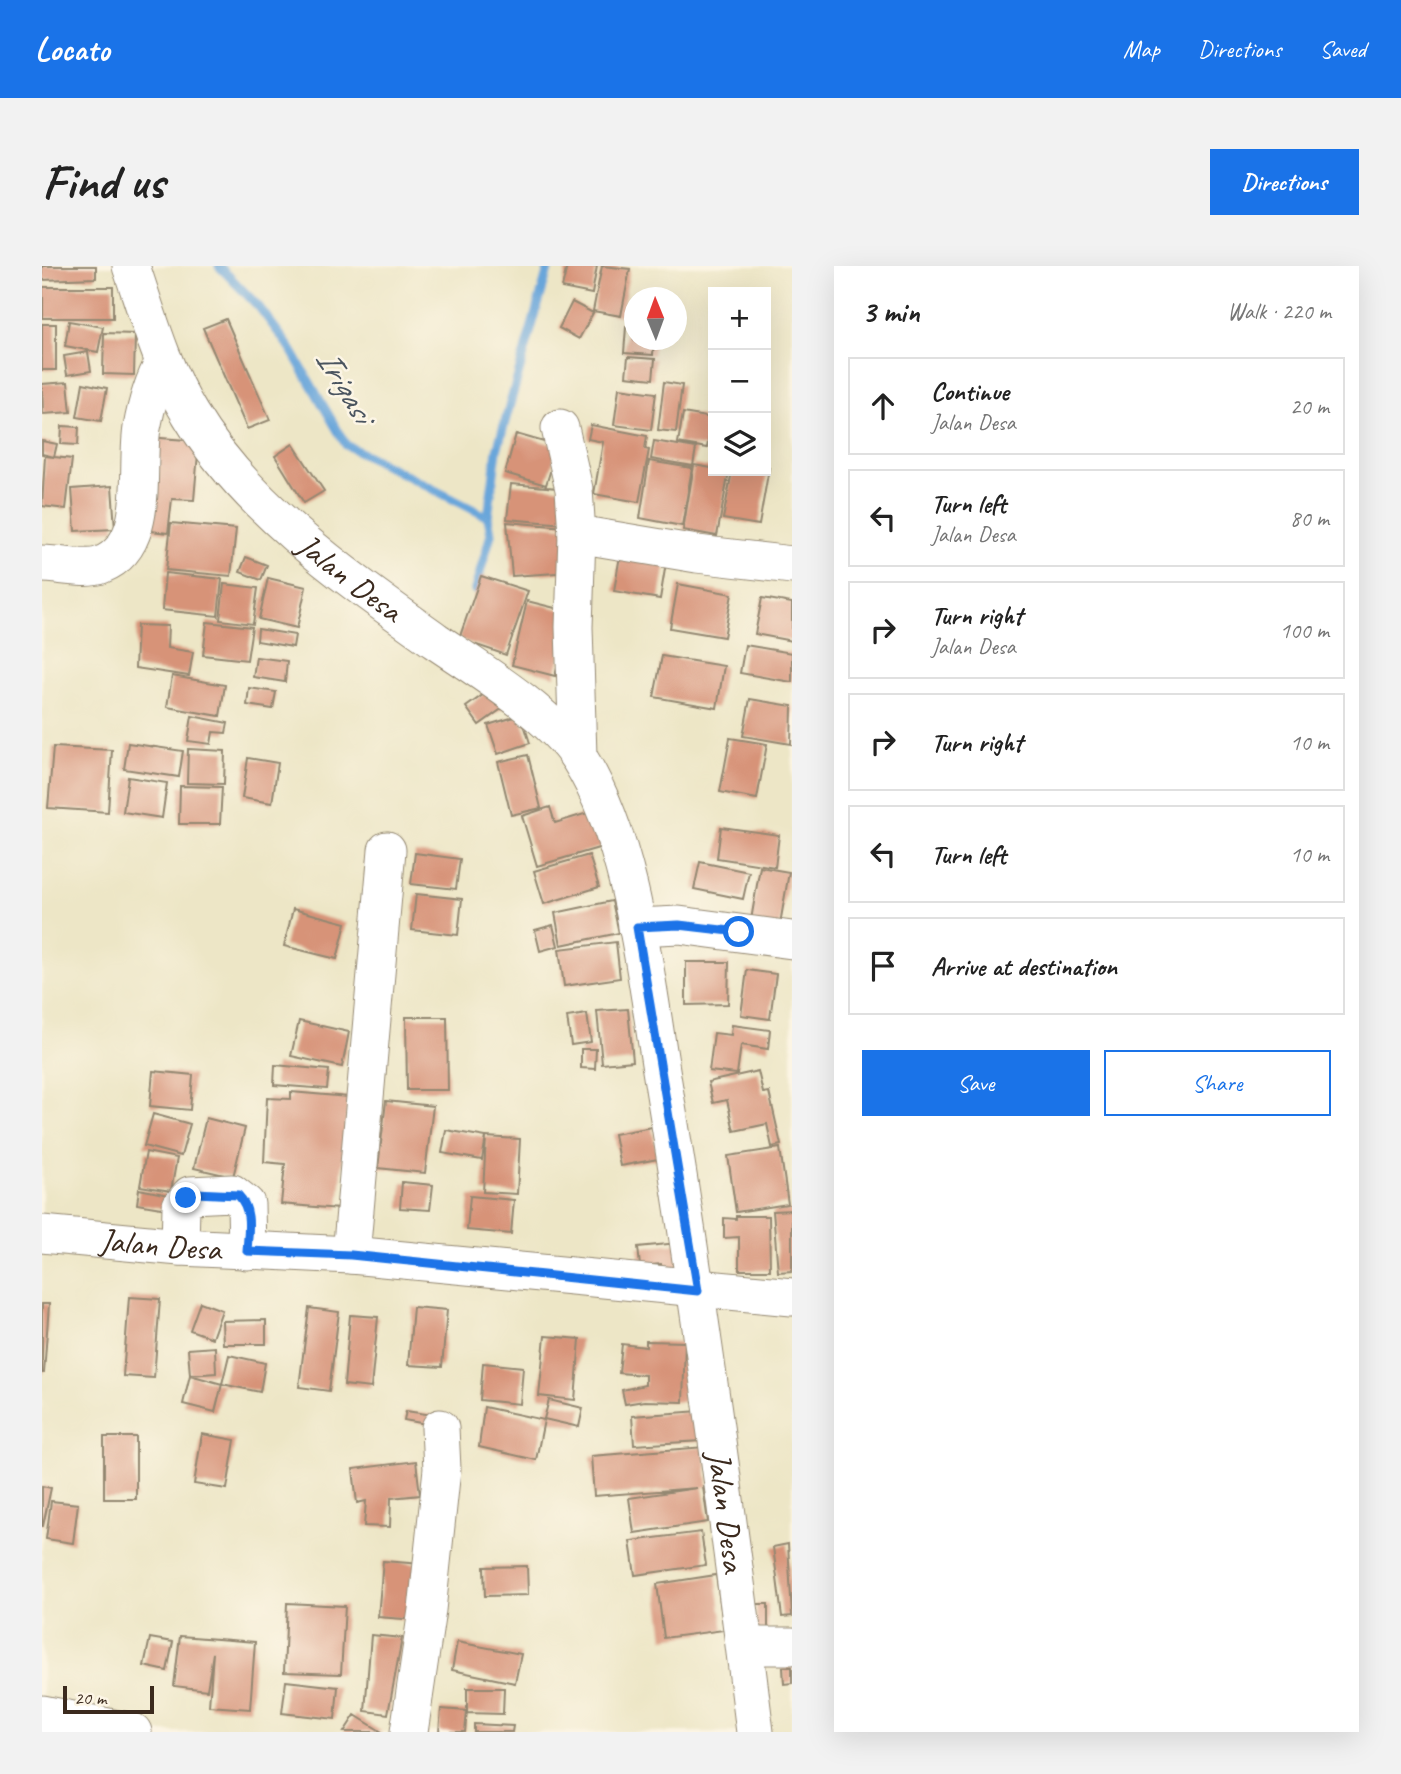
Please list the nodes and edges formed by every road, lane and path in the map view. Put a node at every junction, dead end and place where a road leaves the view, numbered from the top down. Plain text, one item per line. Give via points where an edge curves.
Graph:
1 (131, 266) edge
2 (163, 362) junction
3 (560, 428) dead end
4 (577, 534) junction
5 (42, 564) edge
6 (792, 565) edge
7 (578, 756) junction
8 (387, 850) dead end
9 (637, 927) junction
10 (792, 940) edge
11 (42, 1234) edge
12 (180, 1247) junction
13 (247, 1251) junction
14 (351, 1255) junction
15 (698, 1291) junction
16 (792, 1297) edge
17 (440, 1428) dead end
18 (744, 1646) junction
19 (792, 1646) edge
20 (42, 1714) edge
21 (133, 1732) edge
22 (410, 1732) edge
23 (755, 1732) edge

1 - 2 street, Jalan Desa
2 - 5 street via 142,430 139,490 127,543 117,556 99,566
2 - 7 street, Jalan Desa via 190,415 226,464 281,520 352,581 545,721
3 - 4 street, Jalan Desa via 574,489
4 - 6 street
4 - 7 street, Jalan Desa via 573,627
7 - 9 street, Jalan Desa via 601,798
8 - 14 street
9 - 10 street via 679,925
9 - 15 street, Jalan Desa
11 - 12 street, Jalan Desa
12 - 13 street, Jalan Desa
12 - 13 street via 181,1206 186,1198 195,1193 232,1193 246,1204
13 - 14 street, Jalan Desa
14 - 15 street, Jalan Desa
15 - 16 street, Jalan Desa
15 - 18 street, Jalan Desa
17 - 22 street via 442,1469
18 - 19 street
18 - 23 street, Jalan Desa
20 - 21 street

